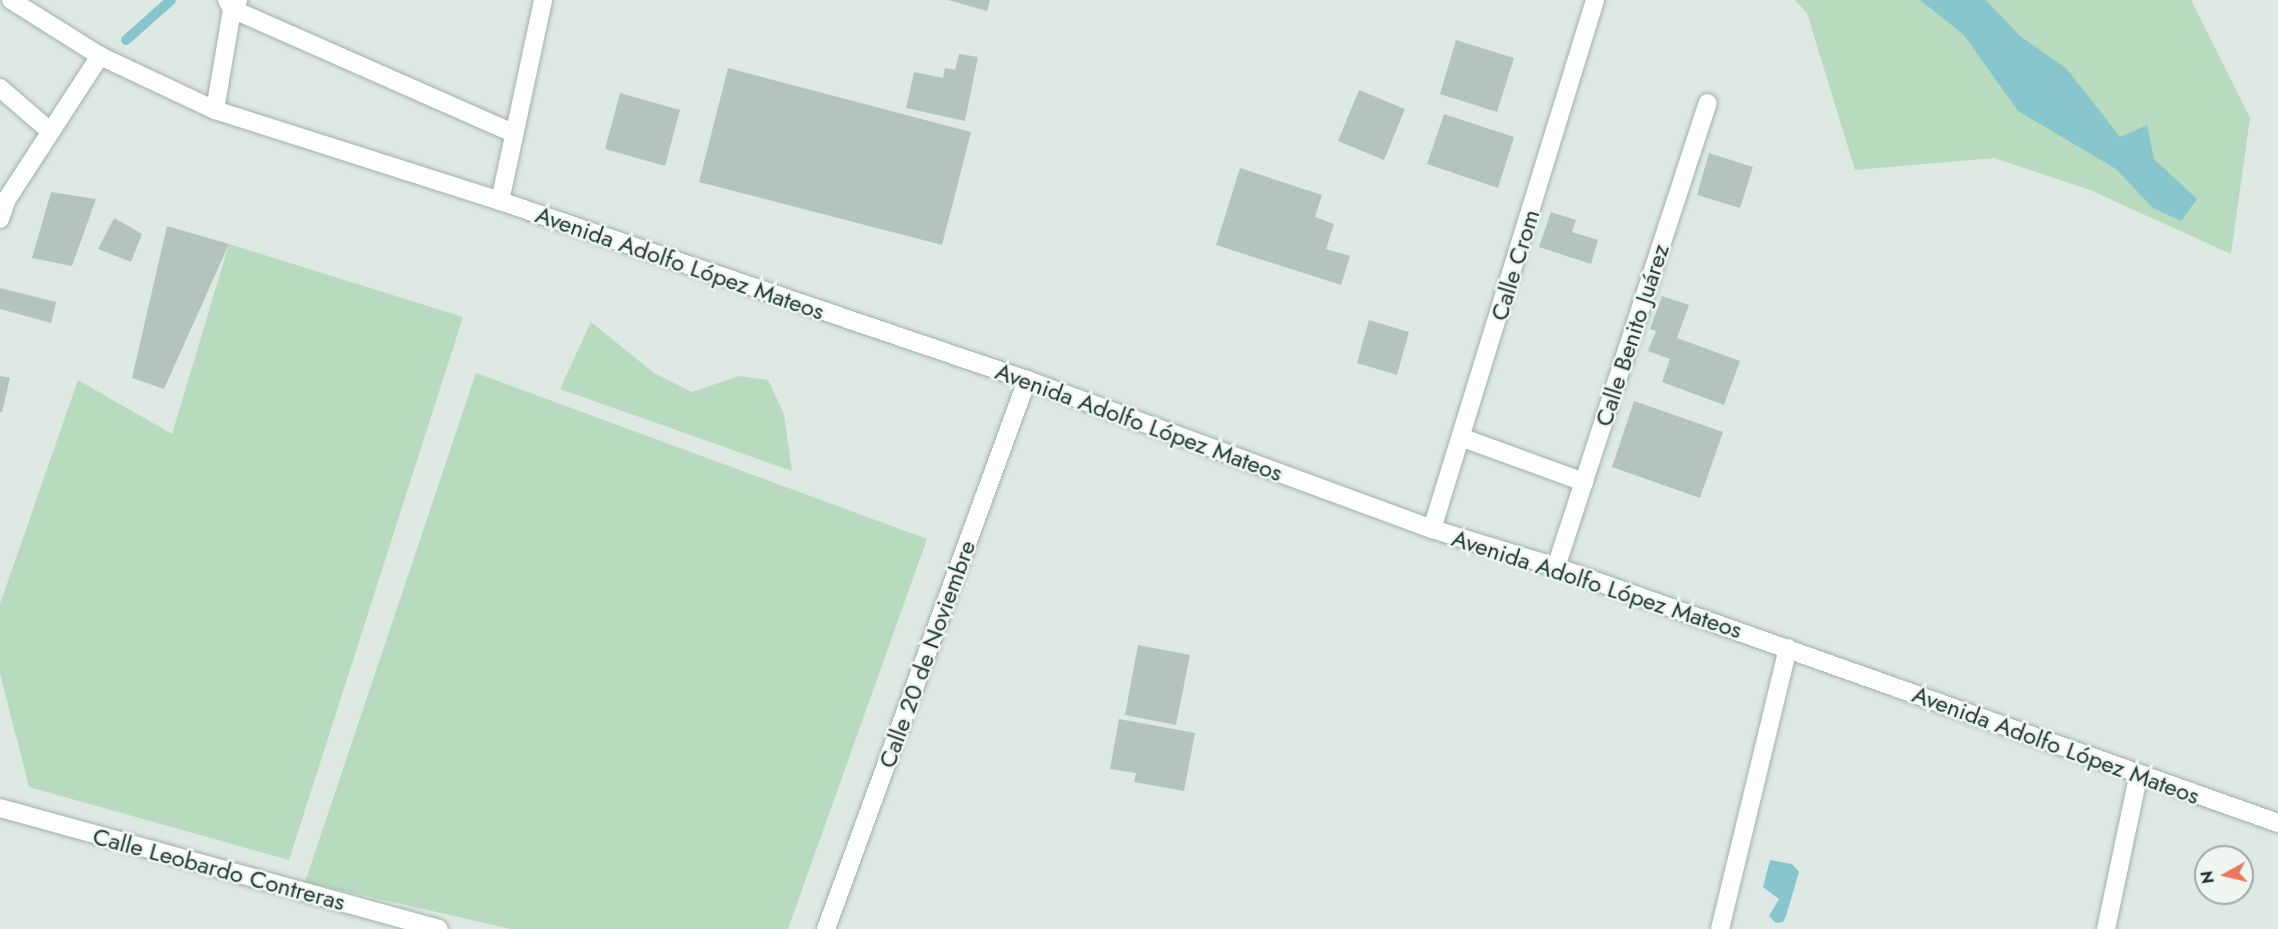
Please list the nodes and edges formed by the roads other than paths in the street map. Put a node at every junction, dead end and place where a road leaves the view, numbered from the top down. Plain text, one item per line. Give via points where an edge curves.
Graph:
1 (11, 0) edge
2 (543, 0) edge
3 (1595, 0) edge
4 (232, 3) edge
5 (100, 56) junction
6 (0, 88) edge
7 (1708, 103) dead end
8 (215, 110) junction
9 (51, 132) junction
10 (515, 134) junction
11 (4, 199) edge
12 (500, 201) junction
13 (0, 219) edge
14 (1027, 380) junction
15 (1462, 438) junction
16 (1584, 482) junction
17 (1432, 529) junction
18 (1556, 567) junction
19 (1788, 648) junction
20 (2139, 777) junction
21 (0, 808) edge
22 (2278, 823) edge
23 (439, 929) edge
24 (826, 929) edge
25 (1720, 929) edge
26 (2106, 929) edge

1 - 5 street, Avenida Adolfo López Mateos
2 - 10 street
3 - 15 street, Calle Crom
4 - 8 street
4 - 10 street
5 - 8 street, Avenida Adolfo López Mateos
5 - 9 street
6 - 9 street
7 - 16 street, Calle Benito Juárez
8 - 12 street, Avenida Adolfo López Mateos
9 - 11 street
10 - 12 street
11 - 13 street
12 - 14 street, Avenida Adolfo López Mateos
14 - 17 street, Avenida Adolfo López Mateos
14 - 24 street, Calle 20 de Noviembre
15 - 16 street
15 - 17 street, Calle Crom
16 - 18 street, Calle Benito Juárez
17 - 18 street, Avenida Adolfo López Mateos
18 - 19 street, Avenida Adolfo López Mateos
19 - 20 street, Avenida Adolfo López Mateos
19 - 25 street
20 - 22 street, Avenida Adolfo López Mateos
20 - 26 street
21 - 23 street, Calle Leobardo Contreras

